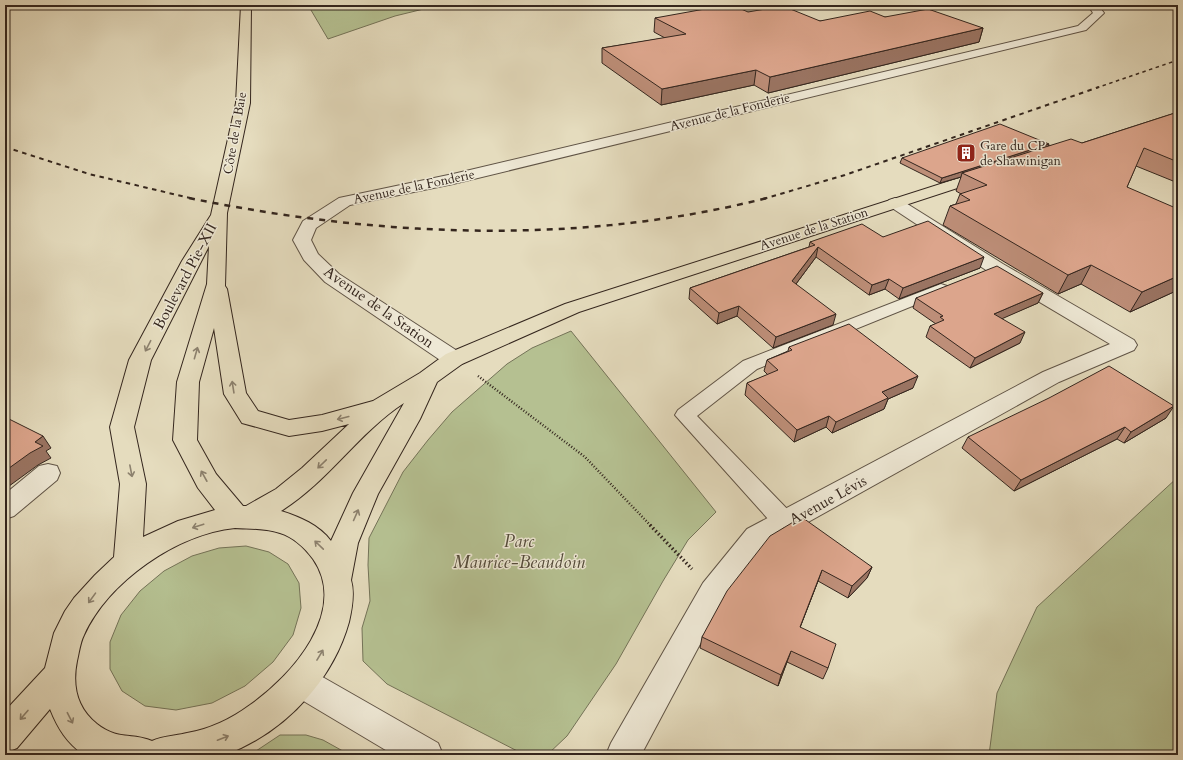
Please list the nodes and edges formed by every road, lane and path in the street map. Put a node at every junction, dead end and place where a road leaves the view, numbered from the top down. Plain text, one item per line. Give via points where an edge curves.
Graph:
1 (246, 5) edge
2 (1093, 5) edge
3 (1000, 170) edge
4 (345, 201) joint
5 (896, 203) junction
6 (219, 213) junction
7 (996, 268) junction
8 (216, 284) junction
9 (454, 359) junction
10 (428, 378) junction
11 (380, 408) junction
12 (48, 473) dead end
13 (5, 509) edge
14 (244, 518) junction
15 (786, 523) junction
16 (128, 561) junction
17 (337, 579) junction
18 (713, 592) junction
19 (59, 675) junction
20 (301, 682) junction
21 (5, 736) edge
22 (145, 755) edge
23 (158, 755) edge
24 (426, 755) edge
25 (623, 755) edge

1 - 6 main road, Côte de la Baie via 243,104
2 - 4 street, Avenue de la Fonderie via 1099,14 1082,28 461,178
3 - 5 main road, Avenue de la Station
4 - 9 street, Avenue de la Station via 309,225 302,240 310,256 332,278
5 - 7 street
5 - 9 main road, Avenue de la Station via 572,308
6 - 8 main road, Boulevard Pie-XII
6 -> 16 main road, Boulevard Pie-XII via 140,360 122,427 133,484
7 - 15 lane via 750,365 685,415
7 - 15 street, Avenue Lévis via 1127,345 1051,378
11 -> 8 main road via 322,423 289,428 250,418 235,394
14 -> 8 main road, Boulevard Pie-XII via 207,481 184,440 188,382
9 - 10 main road, Avenue de la Station
9 - 18 path via 585,457
10 - 11 main road, Avenue de la Station
17 -> 10 main road, Avenue de la Station via 344,542 366,493 408,420
11 -> 14 main road, Avenue de la Station via 311,475 285,496
12 - 13 street
14 -> 16 main road via 210,522 182,531 154,544
17 -> 14 main road via 327,553 307,534 282,522
15 - 18 street, Avenue Lévis via 757,538
16 -> 19 main road via 93,594 68,634
20 -> 17 main road via 321,655 333,628 338,602
18 - 25 street, Avenue Lévis
19 -> 21 main road
19 -> 22 main road via 62,702 73,724 93,742 120,753
23 -> 20 main road via 194,749 234,734 271,711
20 - 24 street

